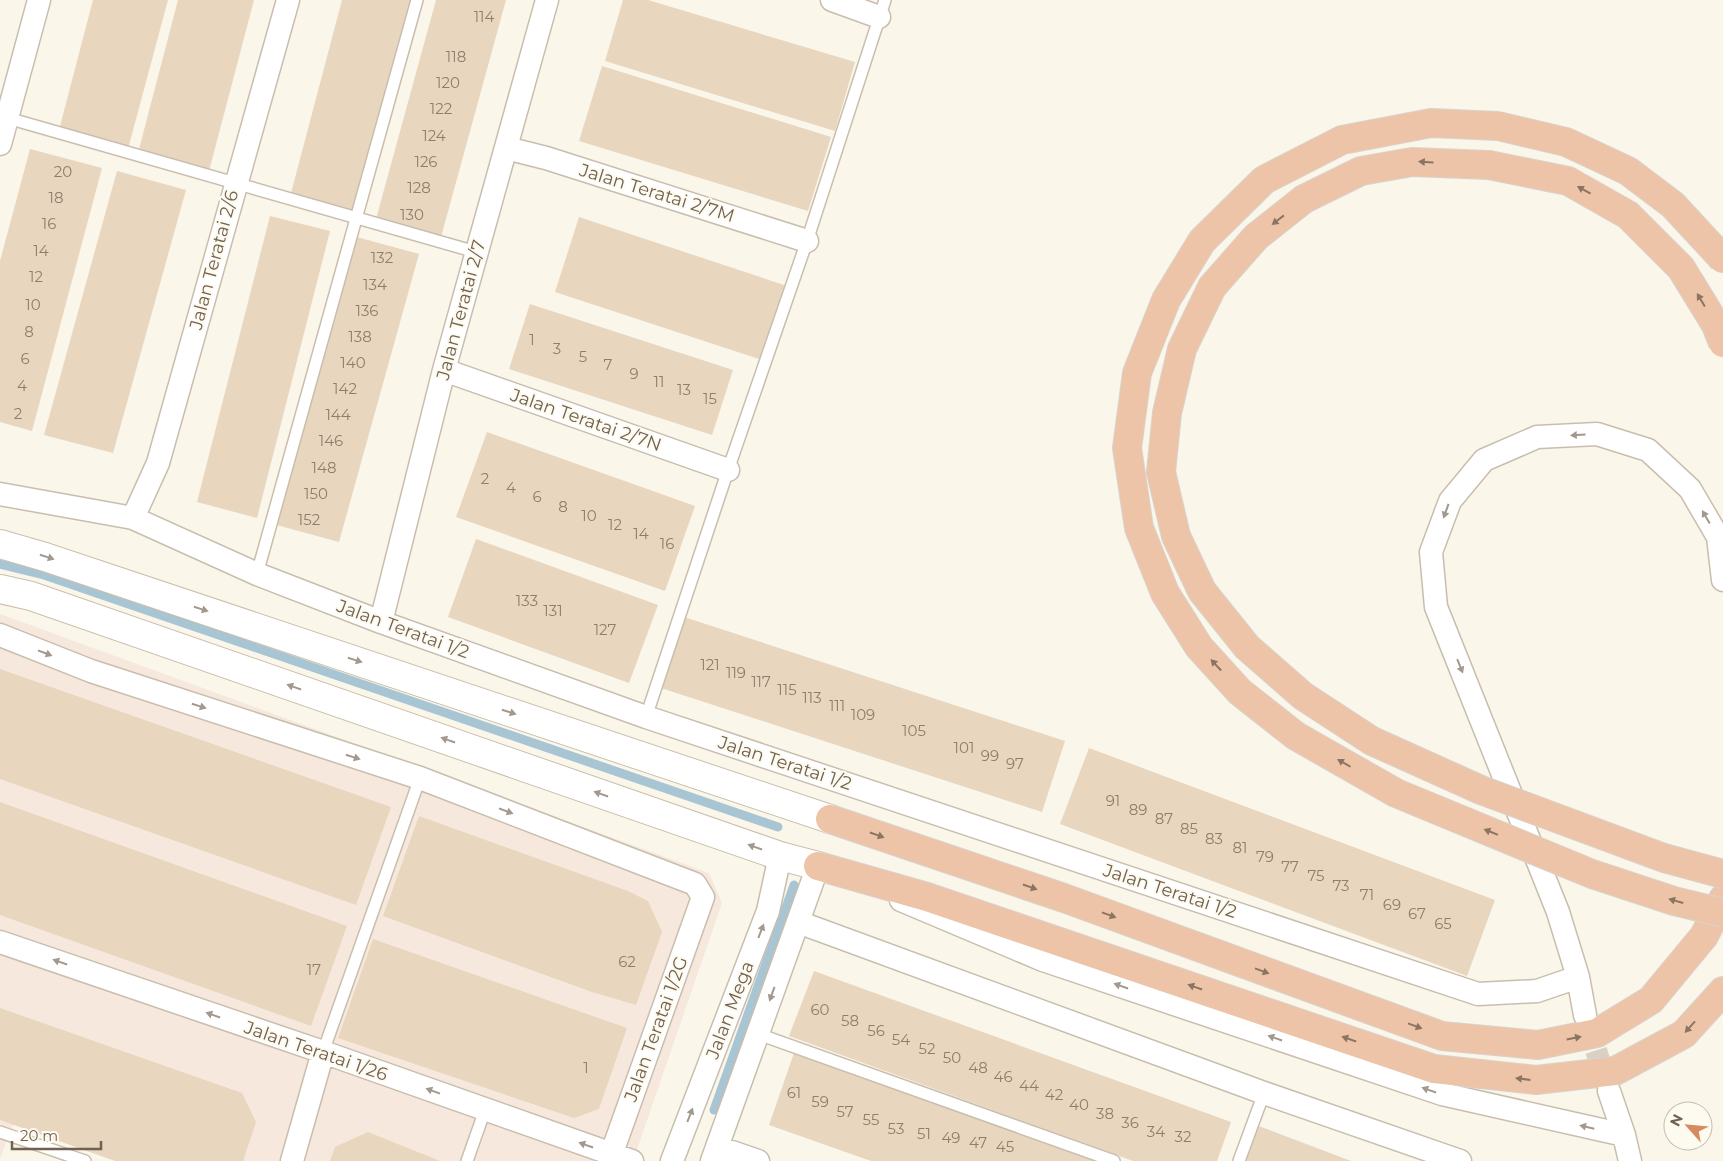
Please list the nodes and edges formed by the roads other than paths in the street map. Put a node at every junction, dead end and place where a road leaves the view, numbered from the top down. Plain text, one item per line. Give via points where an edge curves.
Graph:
1 (39, 0) edge
2 (288, 0) edge
3 (417, 0) edge
4 (547, 0) edge
5 (832, 0) edge
6 (882, 8) edge
7 (4, 117) edge
8 (0, 144) edge
9 (506, 148) junction
10 (235, 183) junction
11 (356, 218) junction
12 (808, 240) junction
13 (476, 252) junction
14 (1723, 259) edge
15 (1723, 343) edge
16 (444, 370) junction
17 (728, 470) junction
18 (0, 494) edge
19 (133, 518) junction
20 (0, 544) edge
21 (257, 574) junction
22 (1723, 580) edge
23 (0, 589) edge
24 (381, 622) junction
25 (0, 636) edge
26 (646, 717) junction
27 (420, 778) junction
28 (830, 819) joint
29 (780, 856) junction
30 (818, 866) junction
31 (1723, 874) edge
32 (1723, 899) edge
33 (1723, 913) edge
34 (798, 922) junction
35 (0, 942) edge
36 (1578, 977) junction
37 (1723, 991) edge
38 (1584, 1015) tunnel mouth
39 (758, 1034) junction
40 (323, 1052) junction
41 (1609, 1092) tunnel mouth
42 (1264, 1093) junction
43 (485, 1110) junction
44 (1624, 1135) junction
45 (1, 1136) edge
46 (714, 1154) edge
47 (610, 1157) edge
48 (85, 1161) edge
49 (292, 1161) edge
50 (467, 1161) edge
51 (632, 1161) edge
52 (672, 1161) edge
53 (758, 1161) edge
54 (1114, 1161) edge
55 (1239, 1161) edge
56 (1460, 1161) edge
57 (1630, 1161) edge

1 - 7 street
2 - 10 street, Jalan Teratai 2/6
3 - 11 lane
4 - 9 street, Jalan Teratai 2/7
5 - 6 street
6 - 12 lane
7 - 8 street
7 - 10 lane
9 - 12 street, Jalan Teratai 2/7M
9 - 13 street, Jalan Teratai 2/7
10 - 11 lane
10 - 19 street, Jalan Teratai 2/6 via 158,463
11 - 13 lane
11 - 21 lane
12 - 17 lane
13 - 16 street, Jalan Teratai 2/7
33 -> 14 highway, bridge via 1592,874 1396,794 1296,736 1240,692 1199,647 1165,593 1140,528 1127,448 1138,374 1166,300 1202,240 1264,180 1342,140 1431,123 1498,126 1566,142 1628,171 1673,205
15 -> 31 highway, bridge via 1716,325 1681,268 1628,216 1568,182 1489,165 1412,162 1361,171 1304,199 1256,237 1212,287 1182,349 1167,413 1161,472 1176,536 1202,591 1247,647 1303,696 1372,741 1481,790 1664,858
16 - 17 street, Jalan Teratai 2/7N
16 - 24 street, Jalan Teratai 2/7
17 - 26 lane
18 - 19 street, Jalan Teratai 1/2
19 - 21 street, Jalan Teratai 1/2
20 -> 28 main road
21 - 24 street, Jalan Teratai 1/2
22 -> 36 street via 1718,537 1690,489 1648,450 1597,434 1537,437 1484,460 1450,501 1431,552 1436,607 1558,912
29 -> 23 main road via 113,624
24 - 26 street, Jalan Teratai 1/2
25 -> 27 street via 91,671
26 - 36 street, Jalan Teratai 1/2 via 1478,994 1537,991
27 - 40 lane
27 -> 47 street, Jalan Teratai 1/2G via 695,884 703,897
28 -> 32 highway via 1064,898 1442,1036 1538,1045 1597,1033 1651,1000 1704,936
29 - 30 main road
52 -> 29 street, Jalan Mega via 768,911
30 - 34 street, Jalan Mega
37 -> 30 highway via 1684,1034 1615,1071 1536,1080 1434,1069 936,900
44 -> 30 street via 1442,1094 1043,960
34 -> 39 street, Jalan Mega
34 - 42 street
40 -> 35 street, Jalan Teratai 1/26
36 - 38 street
39 - 46 street, Jalan Mega
39 - 54 lane
43 -> 40 street, Jalan Teratai 1/26
40 - 49 street
41 - 44 street
42 - 55 lane
42 - 56 street
47 -> 43 street, Jalan Teratai 1/26
43 - 50 lane
44 - 57 street
45 - 48 lane
46 - 53 street
47 - 51 street, Jalan Teratai 1/26

